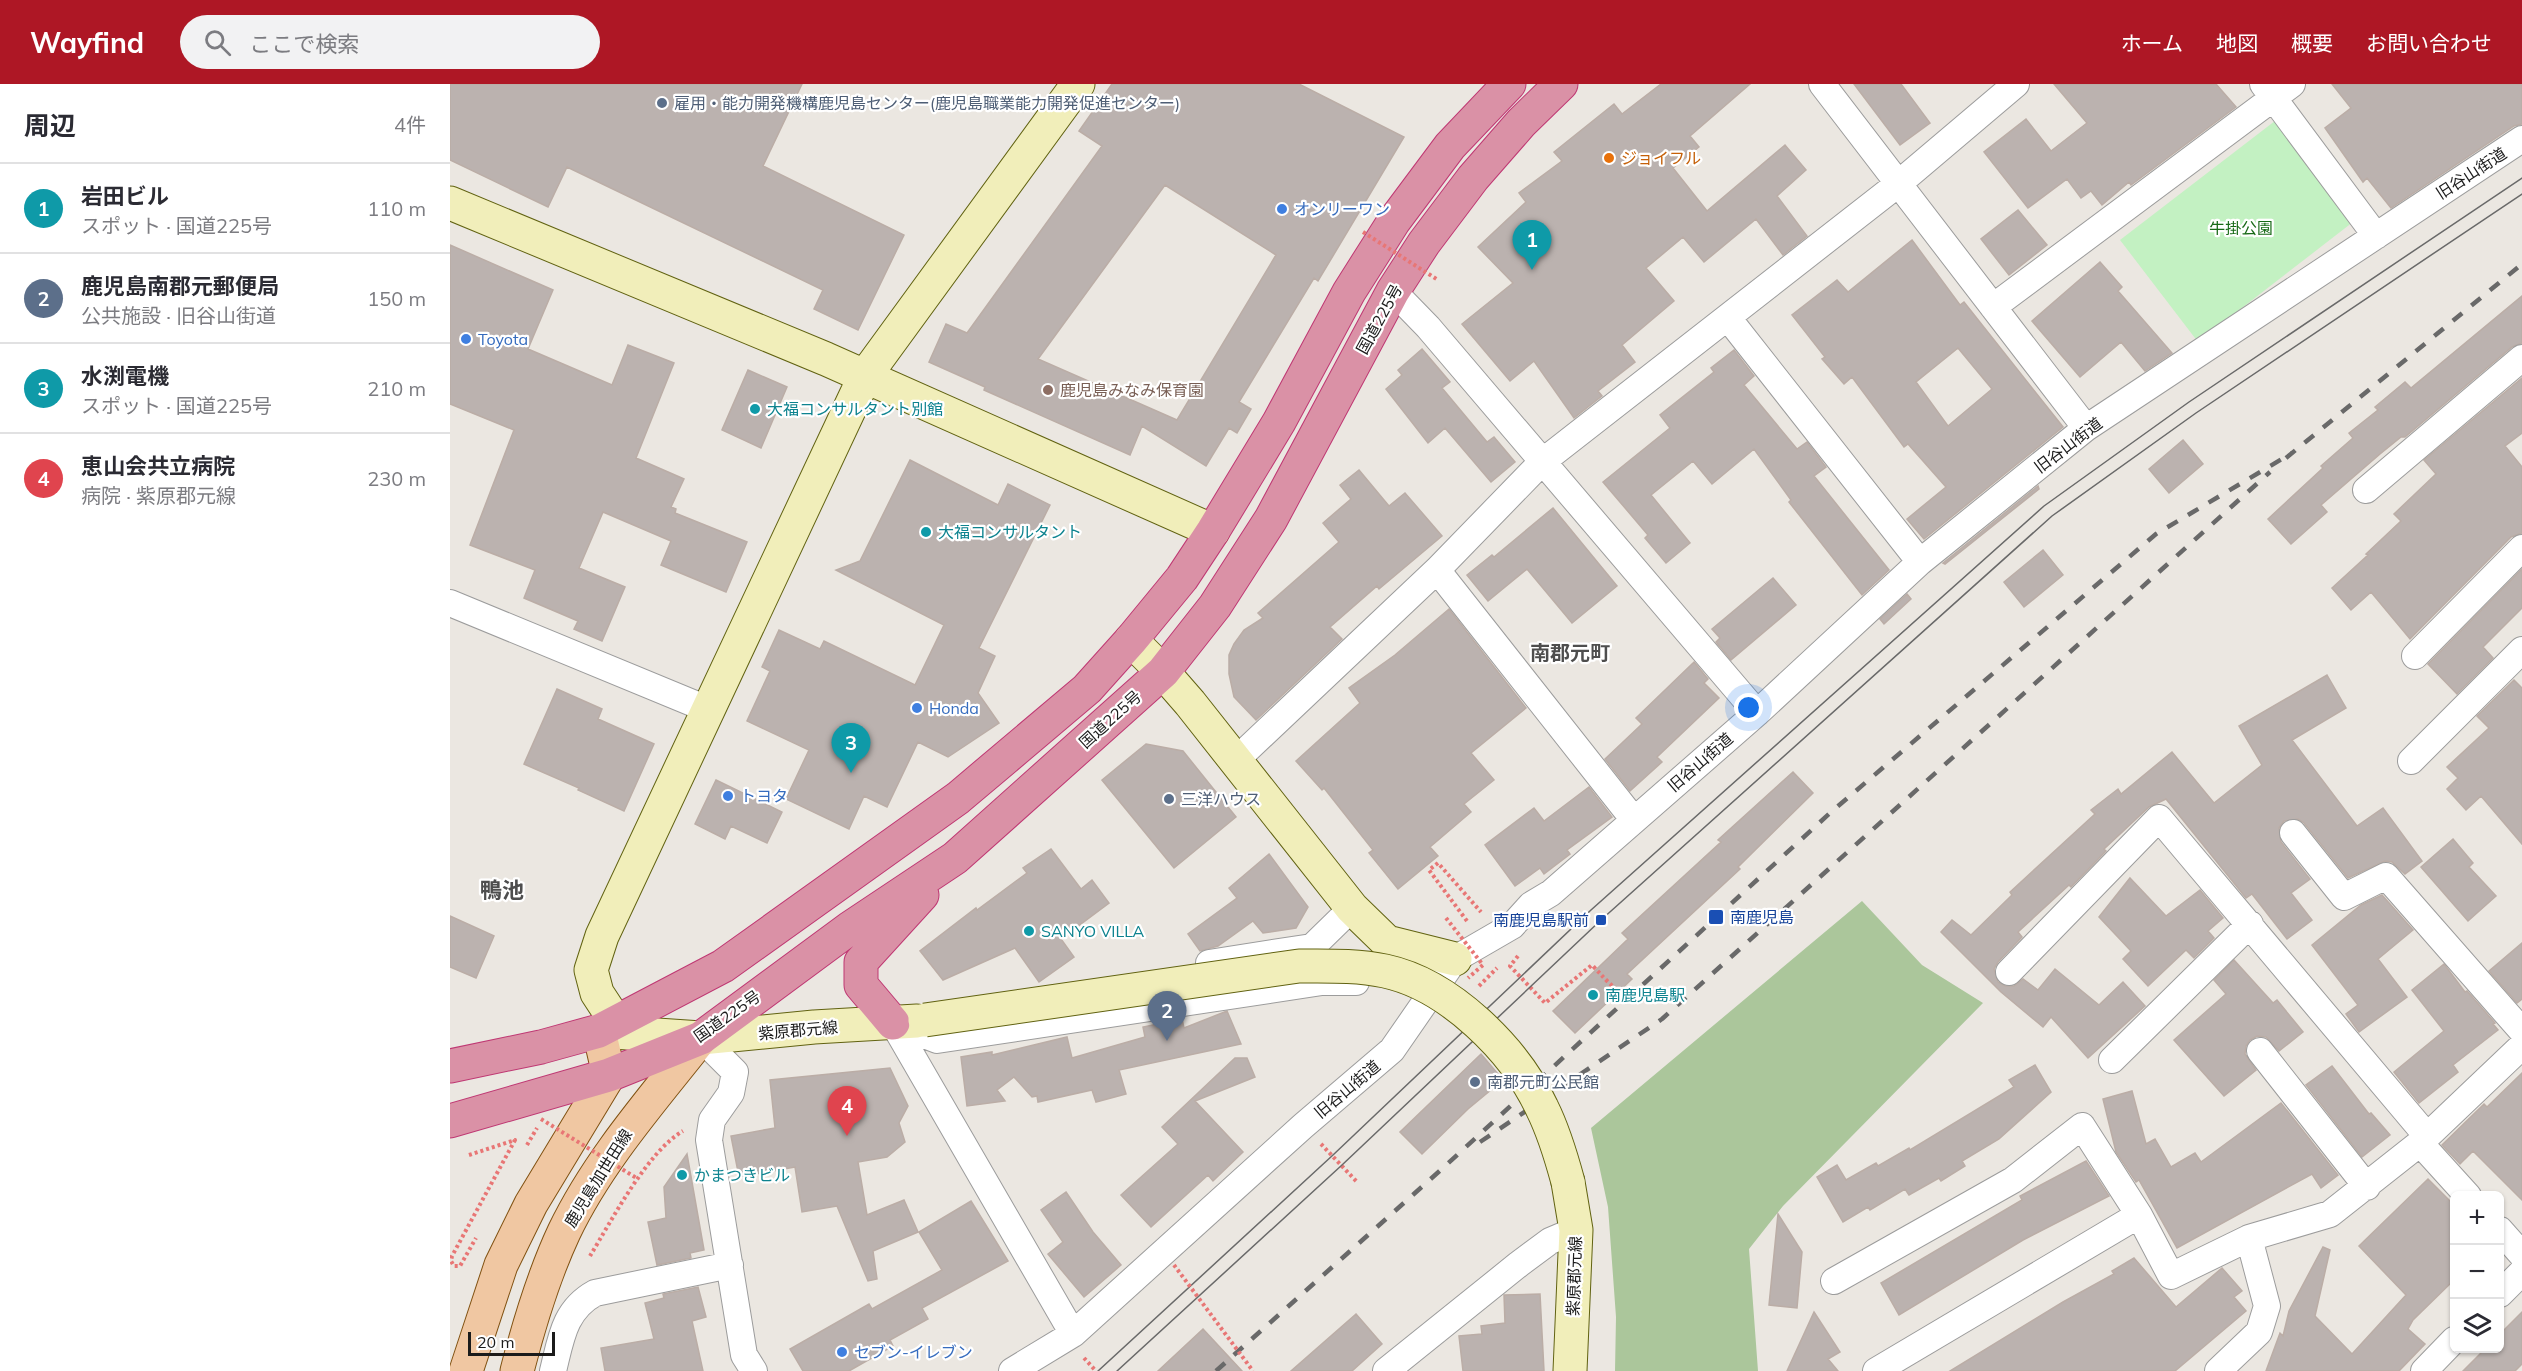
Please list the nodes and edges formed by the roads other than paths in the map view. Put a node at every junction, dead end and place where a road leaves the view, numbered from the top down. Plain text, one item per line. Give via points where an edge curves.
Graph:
1 (1078, 84) edge
2 (1509, 84) edge
3 (1561, 84) edge
4 (1822, 84) edge
5 (2016, 84) edge
6 (2277, 89) edge
7 (2522, 139) edge
8 (1898, 184) junction
9 (450, 203) edge
10 (2376, 236) junction
11 (1393, 291) junction
12 (1993, 307) junction
13 (1728, 318) junction
14 (2522, 358) edge
15 (865, 376) junction
16 (2086, 429) junction
17 (1542, 462) junction
18 (2366, 490) dead end
19 (1213, 531) junction
20 (2522, 548) edge
21 (1920, 562) junction
22 (1437, 570) junction
23 (450, 603) edge
24 (1131, 640) junction
25 (2522, 650) edge
26 (2415, 656) dead end
27 (1163, 672) junction
28 (707, 709) junction
29 (1757, 713) junction
30 (1236, 760) junction
31 (2411, 760) dead end
32 (1634, 820) junction
33 (2293, 833) dead end
34 (955, 858) junction
35 (1352, 908) junction
36 (2250, 924) junction
37 (1388, 942) junction
38 (1460, 958) junction
39 (2009, 972) dead end
40 (1105, 978) junction
41 (1109, 1014) junction
42 (893, 1023) junction
43 (607, 1026) junction
44 (2522, 1031) edge
45 (701, 1038) junction
46 (2522, 1046) edge
47 (2260, 1051) dead end
48 (2112, 1060) dead end
49 (450, 1066) edge
50 (609, 1075) junction
51 (450, 1121) edge
52 (2423, 1140) junction
53 (2367, 1187) junction
54 (2464, 1191) edge
55 (2139, 1215) junction
56 (1576, 1230) junction
57 (2504, 1235) edge
58 (2249, 1238) junction
59 (2522, 1255) edge
60 (730, 1265) junction
61 (2522, 1272) edge
62 (1834, 1281) dead end
63 (2504, 1289) edge
64 (1073, 1334) junction
65 (2450, 1344) edge
66 (466, 1371) edge
67 (518, 1371) edge
68 (553, 1371) edge
69 (754, 1371) edge
70 (1012, 1371) edge
71 (1386, 1371) edge
72 (1570, 1371) edge
73 (1876, 1371) edge
74 (2218, 1371) edge
75 (2424, 1371) edge

1 - 15 street
2 - 19 highway via 1450,146 1394,221 1349,292 1279,422
3 - 11 highway, 国道225号 via 1473,178
4 - 8 street
5 - 8 street
6 - 10 street
6 - 12 street
7 - 10 street, 旧谷山街道
8 - 12 street
8 - 13 street
9 - 15 street
10 - 16 street, 旧谷山街道
11 - 17 street
11 - 27 highway, 国道225号 via 1271,519 1215,606
12 - 16 street
13 - 17 street
13 - 21 street
14 - 18 street
15 - 19 street
15 - 28 street
16 - 21 street, 旧谷山街道
17 - 22 street
17 - 29 street
19 - 24 highway via 1182,578
20 - 26 street
21 - 29 street, 旧谷山街道
22 - 30 street
22 - 32 street
23 - 28 street
24 - 27 street
24 - 43 highway via 1087,689 958,798 723,966
25 - 31 street
27 - 30 street
27 - 34 highway, 国道225号
28 - 43 street via 602,936 591,970
29 - 32 street, 旧谷山街道
30 - 35 street
32 - 38 street, 旧谷山街道 via 1551,893 1531,905 1512,926
33 - 44 street via 2344,897 2386,876
34 - 42 highway via 861,962 861,985
34 - 45 highway, 国道225号 via 850,928
35 - 37 street
35 - 40 street via 1312,947
36 - 39 street via 2159,818
36 - 48 street
36 - 52 street
37 - 38 street
37 - 41 street via 1372,982 1322,982
38 - 64 street, 旧谷山街道 via 1392,1050
40 - 41 street
40 - 42 street via 920,1006
41 - 42 street via 937,1040
42 - 45 street, 紫原郡元線
42 - 56 street, 紫原郡元線, bridge via 1299,966 1387,971 1444,996 1463,1010 1519,1068 1556,1140
42 - 64 street
43 - 45 street, 紫原郡元線
43 - 49 highway via 541,1047
43 - 50 main road
45 - 50 highway, 国道225号
45 - 60 street via 735,1072 731,1093 712,1119 709,1140
45 - 67 main road, 鹿児島加世田線 via 634,1121 564,1232 531,1318
46 - 52 street
47 - 53 street
50 - 51 highway, 国道225号
50 - 66 main road via 531,1204 501,1265
52 - 53 street
52 - 54 street
53 - 58 street via 2330,1215
55 - 58 street via 2171,1276
55 - 62 street via 2082,1126 2013,1180
55 - 73 street
56 - 71 street via 1550,1240
56 - 72 street, 紫原郡元線
57 - 59 street
58 - 74 street via 2267,1306 2259,1332
60 - 68 street via 595,1293 580,1301 564,1327
60 - 69 street via 744,1355
61 - 63 street
64 - 70 street, 旧谷山街道
65 - 75 street

